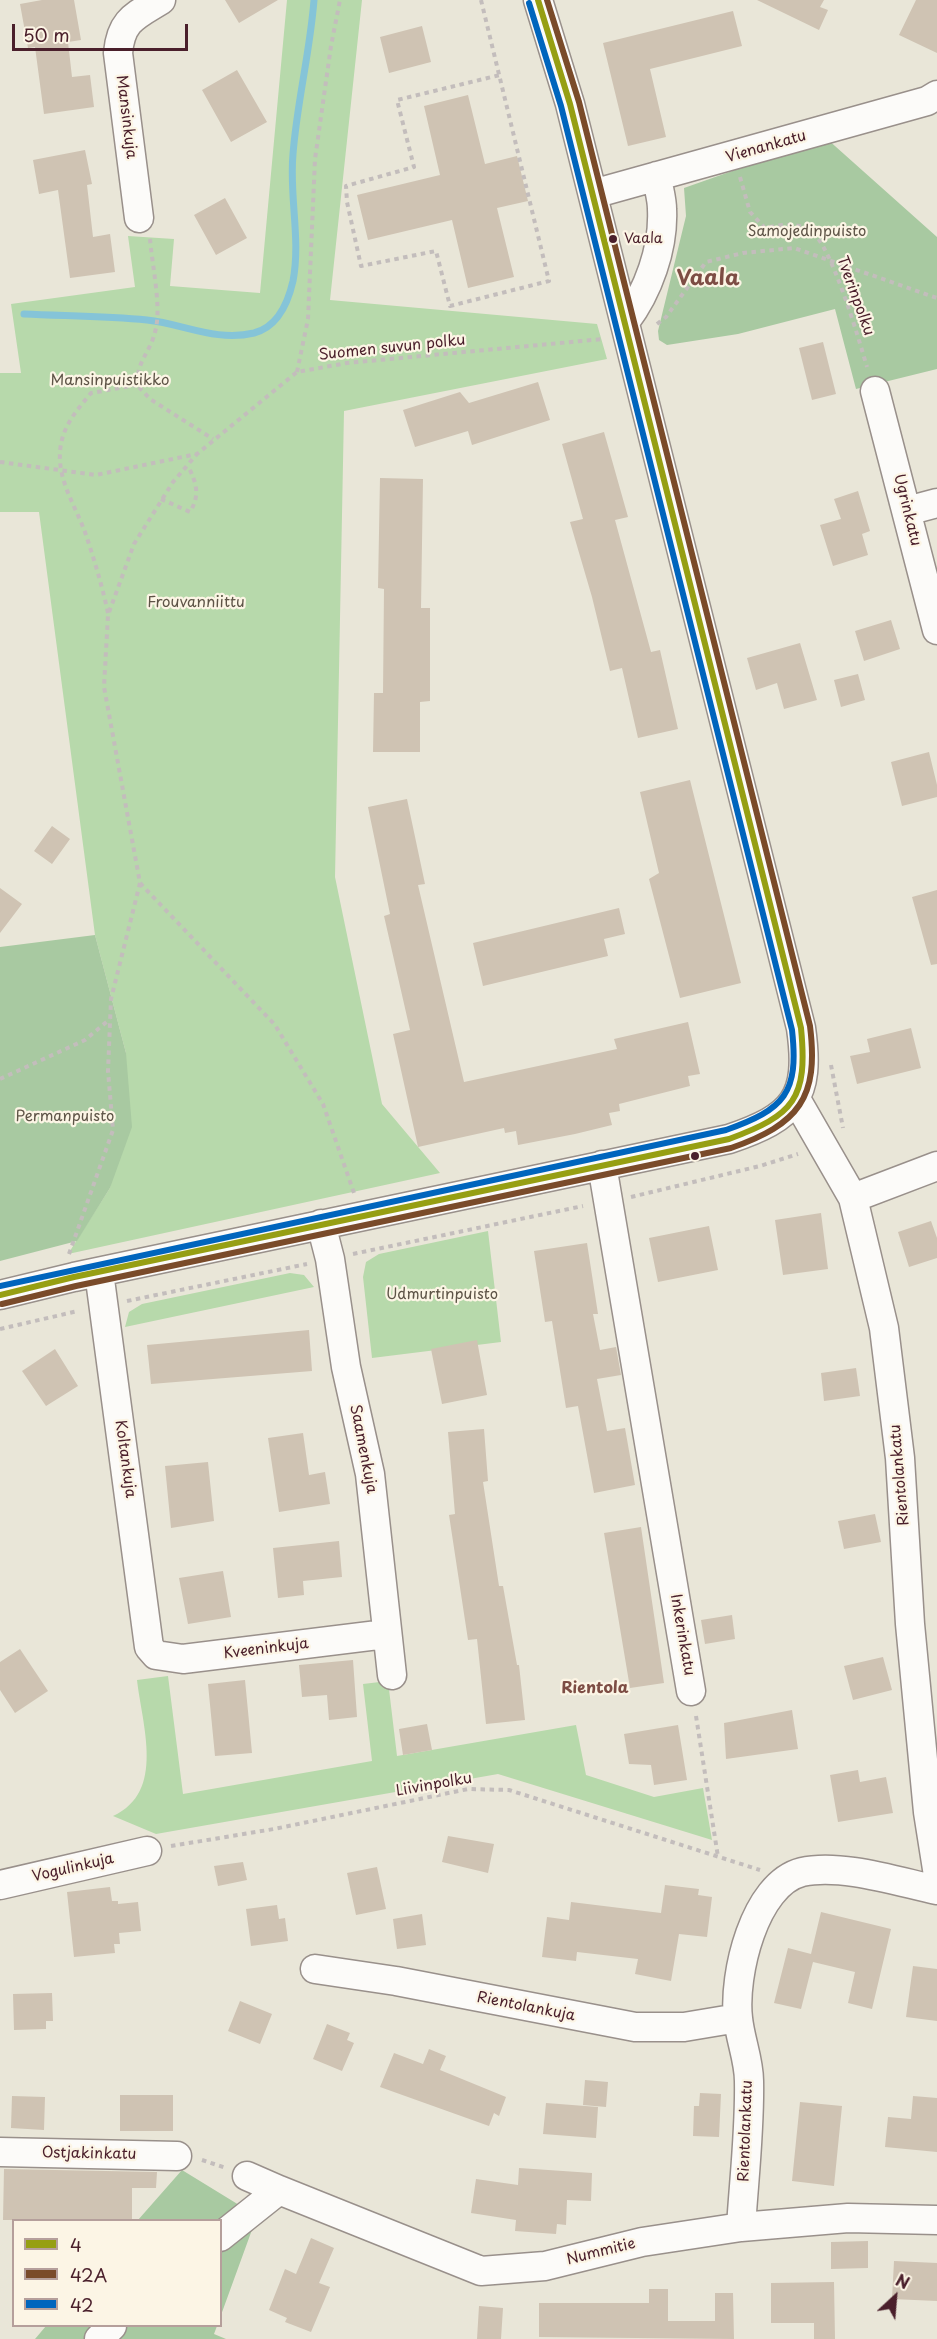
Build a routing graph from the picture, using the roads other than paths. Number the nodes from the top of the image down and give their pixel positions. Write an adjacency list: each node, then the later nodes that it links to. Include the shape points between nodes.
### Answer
1 (161, 0): 6 (street, Mansinkuja, via 129,20 120,36 118,53)
2 (538, 0): 5 (street)
3 (937, 95): 4 (street, Vienankatu)
4 (657, 176): 5 (street, Vienankatu); 7 (street, via 662,209 657,252)
5 (593, 194): 7 (street)
6 (139, 218)
7 (627, 330): 12 (street, via 801,1028 805,1064)
8 (875, 391): 10 (street, Ugrinkatu)
9 (937, 503): 10 (street)
10 (907, 511): 11 (street, Ugrinkatu)
11 (937, 630)
12 (796, 1099): 13 (street, via 776,1120 729,1139); 15 (street, Rientolankatu)
13 (602, 1165): 16 (street); 22 (street, Inkerinkatu)
14 (937, 1166): 15 (street)
15 (853, 1198): 23 (street, Rientolankatu, via 885,1340 900,1458 910,1624)
16 (321, 1224): 17 (street); 19 (street, Saamenkuja, via 346,1367 370,1473)
17 (99, 1272): 18 (street); 20 (street, Koltankuja)
18 (0, 1295)
19 (386, 1634): 20 (street, Kveeninkuja, via 183,1659 156,1655); 21 (street, Saamenkuja)
20 (149, 1647)
21 (392, 1674)
22 (691, 1691)
23 (931, 1770): 25 (street, Rientolankatu)
24 (147, 1851): 26 (street, Vogulinkuja)
25 (937, 1869)
26 (0, 1886)
27 (937, 1890): 29 (street, Rientolankatu, via 839,1872 803,1872 787,1878 763,1907 748,1943 740,1980)
28 (315, 1969): 29 (street, Rientolankuja, via 635,2027 684,2027)
29 (738, 2018): 35 (street, Rientolankatu, via 749,2079)
30 (0, 2152): 31 (street, Ostjakinkatu)
31 (177, 2156)
32 (247, 2176): 33 (street, Nummitie)
33 (279, 2190): 35 (street, Nummitie, via 481,2271 545,2266 642,2242); 36 (street)
34 (937, 2220): 35 (street, Nummitie, via 848,2218)
35 (741, 2227)
36 (222, 2235)
37 (110, 2327): 38 (street)
38 (99, 2339)

